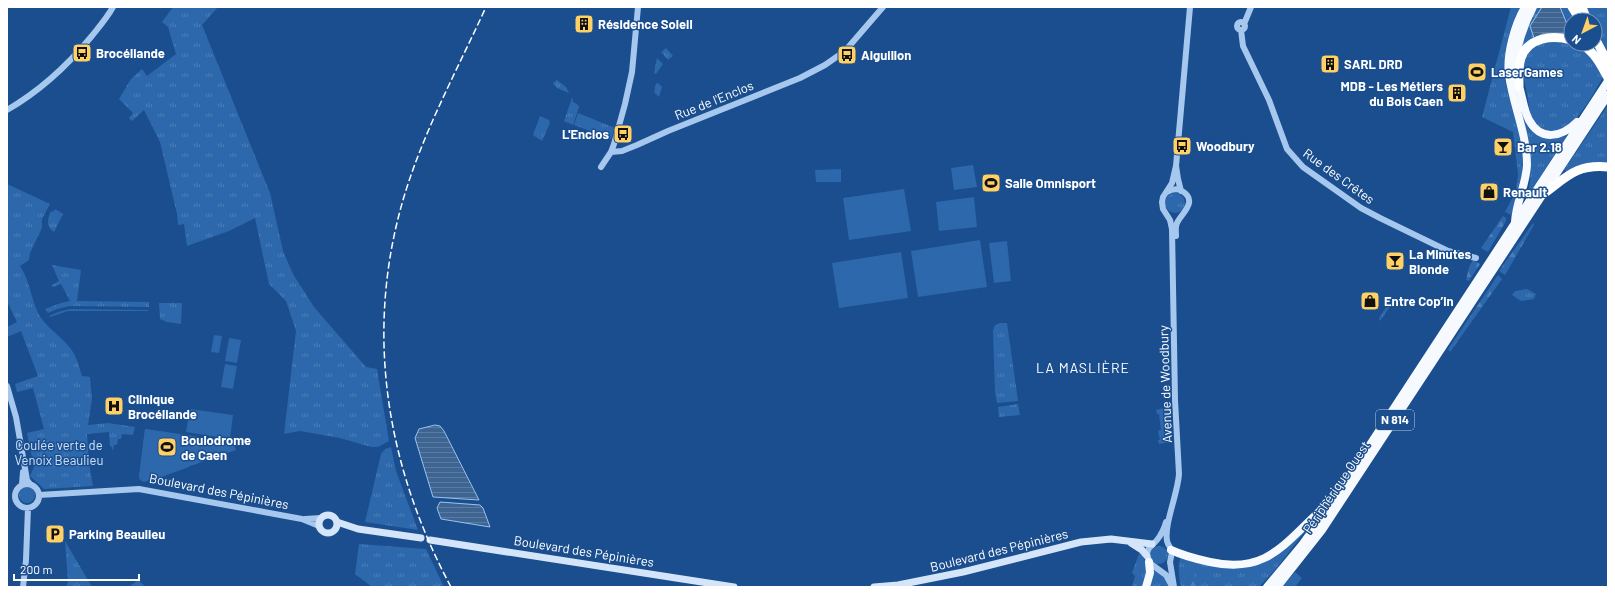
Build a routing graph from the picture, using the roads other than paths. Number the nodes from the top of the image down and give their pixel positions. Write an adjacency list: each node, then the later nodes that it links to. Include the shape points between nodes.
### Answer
1 (113, 7): 18 (street, via 92,36 60,71 31,95)
2 (638, 7): 21 (street, via 632,72)
3 (883, 7): 20 (street, Rue de l'Enclos, via 841,54 825,65 798,79)
4 (1190, 7): 23 (street, Avenue de Woodbury)
5 (1251, 7): 32 (street, Rue des Crêtes, via 1244,24 1245,28 1241,30 1243,46 1269,100 1287,149 1303,168 1380,218 1448,251)
6 (1525, 7): 31 (highway, via 1519,19 1508,66 1523,131 1527,165 1525,185 1516,212)
7 (1533, 7): 16 (highway, via 1520,40 1516,60)
8 (1563, 37): 16 (highway, via 1550,37 1536,41 1524,51)
9 (1592, 52): 14 (highway)
10 (1597, 52): 13 (highway)
11 (1602, 52): 12 (highway)
12 (1608, 63)
13 (1608, 74)
14 (1608, 78)
15 (1608, 81): 17 (highway, N 814)
16 (1519, 86): 19 (highway, via 1529,120 1544,134 1555,135 1567,131)
17 (1606, 94): 19 (highway, N 814); 28 (highway, Périphérique Ouest / N 814)
18 (7, 110)
19 (1588, 112): 31 (highway, Périphérique Ouest / N 814)
20 (639, 143): 21 (street, Rue de l'Enclos, via 626,147); 22 (street, Rue de l'Enclos, via 622,151)
21 (614, 144): 22 (street)
22 (611, 152): 24 (street)
23 (1176, 166): 26 (street, Avenue de Woodbury); 27 (street, Avenue de Woodbury)
24 (601, 167)
25 (1608, 167): 28 (highway, via 1591,167 1575,171)
26 (1181, 191): 27 (street, via 1174,189); 30 (street, Avenue de Woodbury, via 1187,196 1189,203)
27 (1167, 192): 29 (street, Avenue de Woodbury, via 1162,202)
28 (1542, 195): 60 (highway, Périphérique Ouest / N 814, via 1326,524)
29 (1167, 214): 30 (street, via 1176,217); 33 (street, Avenue de Woodbury, via 1172,224)
30 (1182, 215): 33 (street, Avenue de Woodbury, via 1176,226)
31 (1515, 224): 36 (highway, Périphérique Ouest / N 814)
32 (1476, 258)
33 (1173, 265): 40 (street, Avenue de Woodbury, via 1179,474)
34 (7, 386): 38 (street, via 16,417 27,480)
35 (7, 396): 37 (street, via 20,454)
36 (1357, 466): 50 (highway, via 1342,481 1320,511 1279,550 1263,560 1228,565 1187,557); 59 (highway, Périphérique Ouest / N 814, via 1302,545)
37 (22, 484): 38 (street); 41 (street, via 15,490 14,499 20,506)
38 (30, 484): 39 (street, via 36,488)
39 (39, 495): 41 (street, via 35,505); 43 (street, Boulevard des Pépinières, via 131,488 159,491)
40 (1174, 502): 49 (street, Avenue de Woodbury, via 1165,526); 50 (street, Avenue de Woodbury, via 1166,536)
41 (28, 508): 54 (street)
42 (321, 518): 43 (street, Boulevard des Pépinières); 44 (main road, Boulevard des Pépinières, via 329,515 334,517); 45 (main road)
43 (302, 519): 45 (street, Boulevard des Pépinières)
44 (337, 524): 45 (main road, Boulevard des Pépinières, via 333,531 328,533 323,532); 46 (main road, Boulevard des Pépinières)
45 (319, 526)
46 (421, 538)
47 (430, 540): 55 (main road, Boulevard des Pépinières)
48 (1130, 542): 49 (main road, Boulevard des Pépinières); 51 (main road, via 1142,550); 56 (main road, Boulevard des Pépinières, via 1111,539 1081,542 950,575)
49 (1154, 543): 50 (street, via 1163,542); 51 (street, Avenue de Woodbury, via 1148,550)
50 (1170, 548): 52 (street, Avenue de Woodbury)
51 (1148, 559): 53 (street, Avenue de Woodbury); 57 (highway, via 1150,574)
52 (1170, 562): 53 (street, via 1164,567); 58 (street, Avenue de Woodbury)
53 (1157, 568): 58 (street, Avenue de Woodbury, via 1166,575)
54 (23, 587)
55 (734, 587)
56 (874, 587)
57 (1146, 587)
58 (1173, 587)
59 (1267, 587)
60 (1276, 587)

